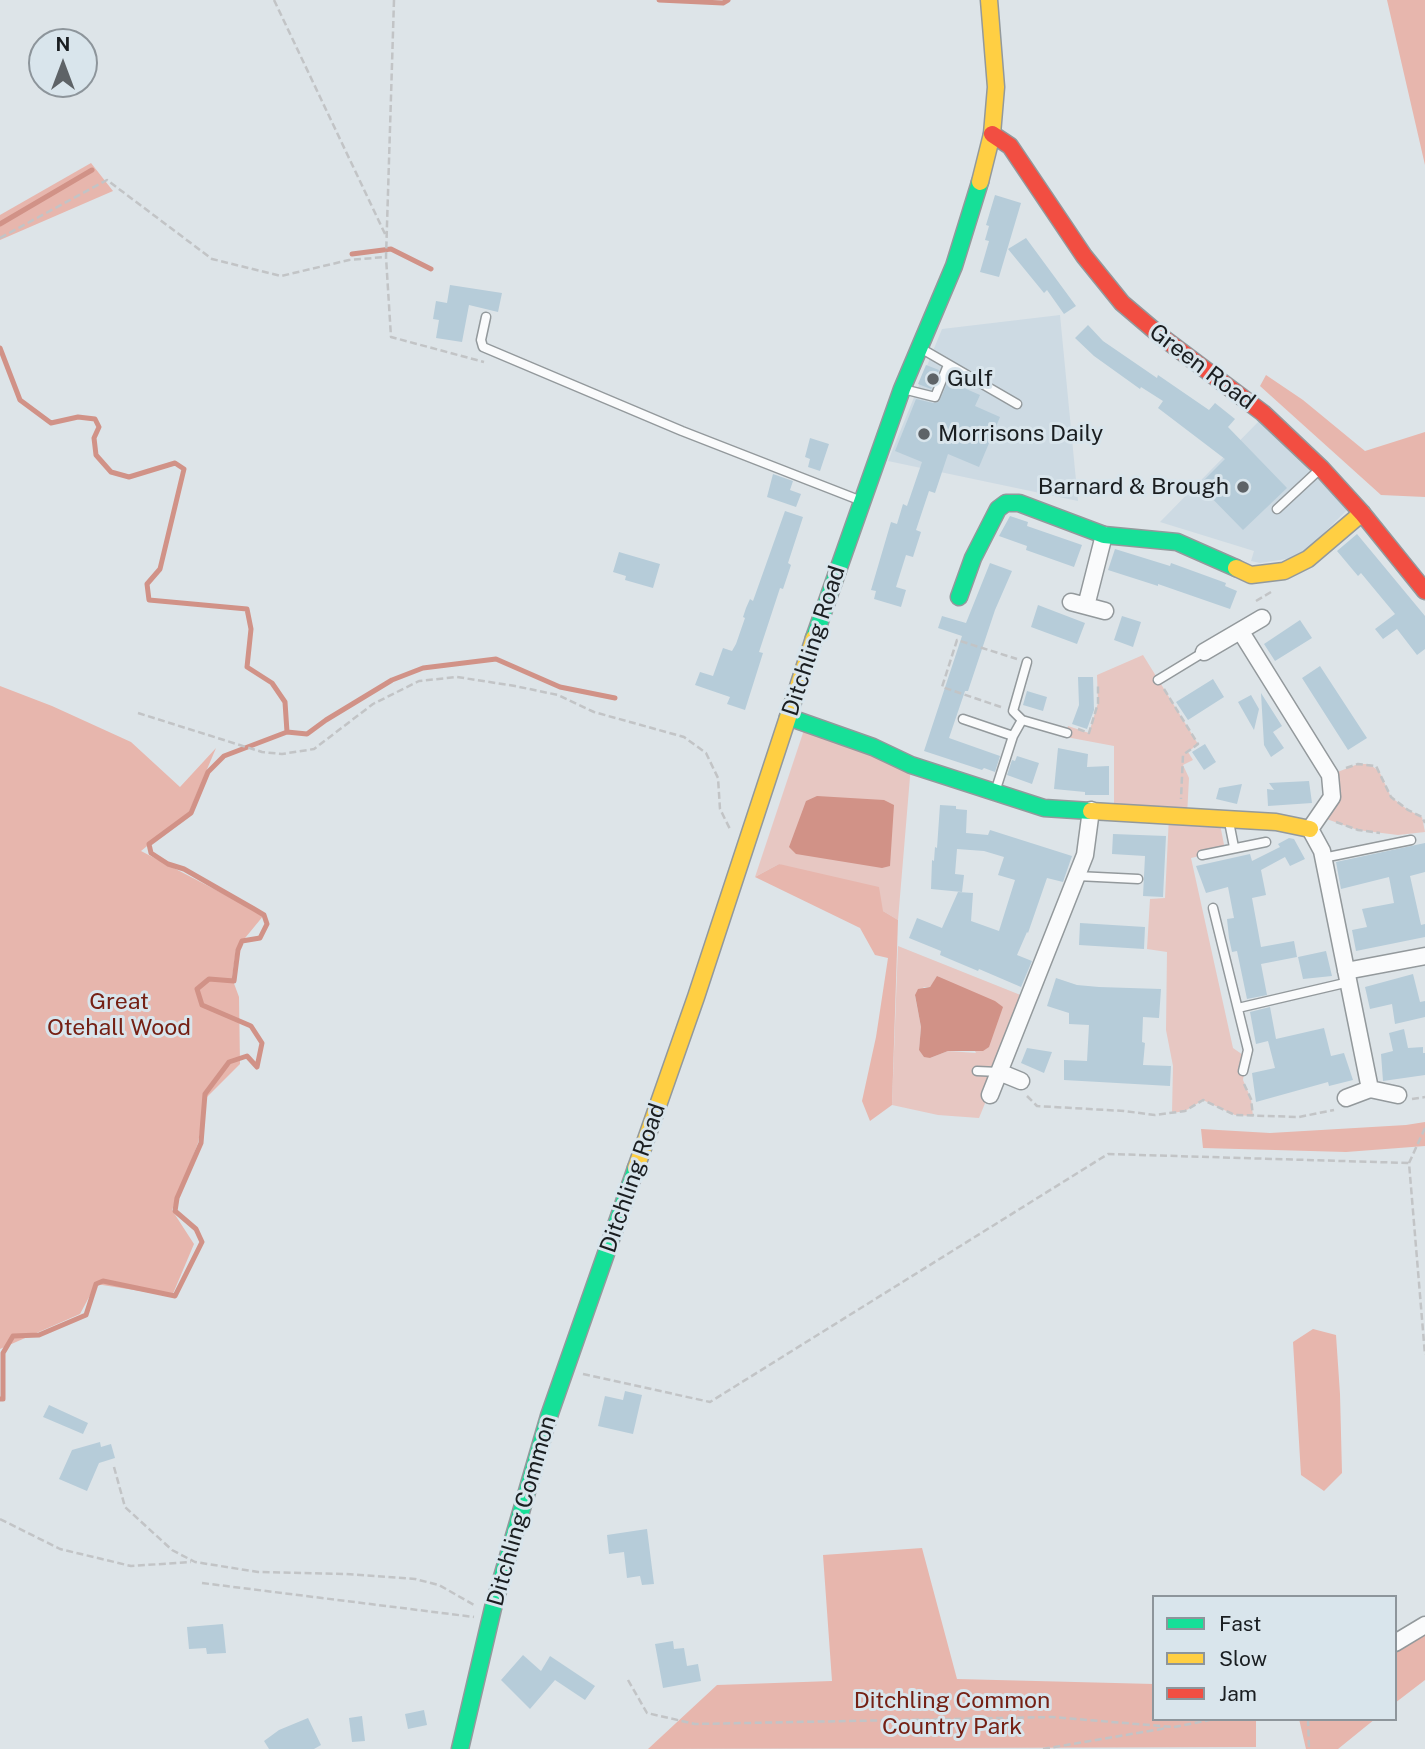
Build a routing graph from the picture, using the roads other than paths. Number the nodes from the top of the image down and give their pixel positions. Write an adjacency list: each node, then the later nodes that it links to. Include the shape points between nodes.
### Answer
1 (989, 0): 2 (main road, Ditchling Road, via 996,87)
2 (992, 134): 4 (main road, Ditchling Road, via 954,265); 8 (main road, Green Road, via 1010,146 1084,256 1122,303 1263,413)
3 (486, 317): 9 (lane, via 483,347)
4 (919, 347): 5 (lane); 6 (main road, Ditchling Road)
5 (948, 365): 6 (lane, via 935,397); 7 (lane)
6 (902, 388): 9 (main road, Ditchling Road)
7 (1017, 404)
8 (1321, 468): 10 (lane); 11 (main road, Green Road)
9 (862, 501): 21 (main road, Ditchling Road)
10 (1277, 509)
11 (1362, 513): 12 (main road, via 1308,559 1284,571 1251,575 1177,542); 13 (main road, Green Road)
12 (1104, 535): 14 (main road, via 1019,503 1006,503 998,509 973,558); 15 (street, via 1079,604)
13 (1425, 591)
14 (960, 597)
15 (1105, 611)
16 (1262, 618): 17 (street)
17 (1241, 632): 18 (street); 29 (street, via 1330,775 1332,796)
18 (1204, 652): 20 (lane)
19 (1027, 662): 23 (lane, via 1013,711)
20 (1158, 680)
21 (788, 717): 26 (main road); 49 (main road, Ditchling Road)
22 (963, 719): 25 (lane)
23 (1022, 720): 24 (lane); 25 (lane)
24 (1062, 732)
25 (1013, 736): 26 (lane)
26 (995, 792): 27 (main road, via 1044,808)
27 (1091, 810): 28 (main road); 35 (street)
28 (1228, 819): 29 (main road); 32 (lane)
29 (1314, 823): 34 (street)
30 (1412, 840): 34 (lane)
31 (1266, 842): 32 (lane)
32 (1234, 848): 33 (lane)
33 (1202, 855)
34 (1324, 858): 39 (street)
35 (1077, 876): 36 (lane); 43 (street)
36 (1139, 879)
37 (1213, 908): 40 (lane)
38 (1425, 956): 39 (street)
39 (1348, 976): 40 (lane); 45 (street)
40 (1238, 1008): 42 (lane, via 1248,1050)
41 (977, 1071): 43 (lane)
42 (1244, 1071)
43 (999, 1072): 44 (street); 46 (street)
44 (1021, 1081)
45 (1370, 1089): 47 (street); 48 (street)
46 (990, 1095)
47 (1400, 1098)
48 (1341, 1103)
49 (598, 1277): 52 (main road, Ditchling Common, via 549,1416 491,1617)
50 (1425, 1625): 51 (street)
51 (1397, 1642)
52 (460, 1749)

